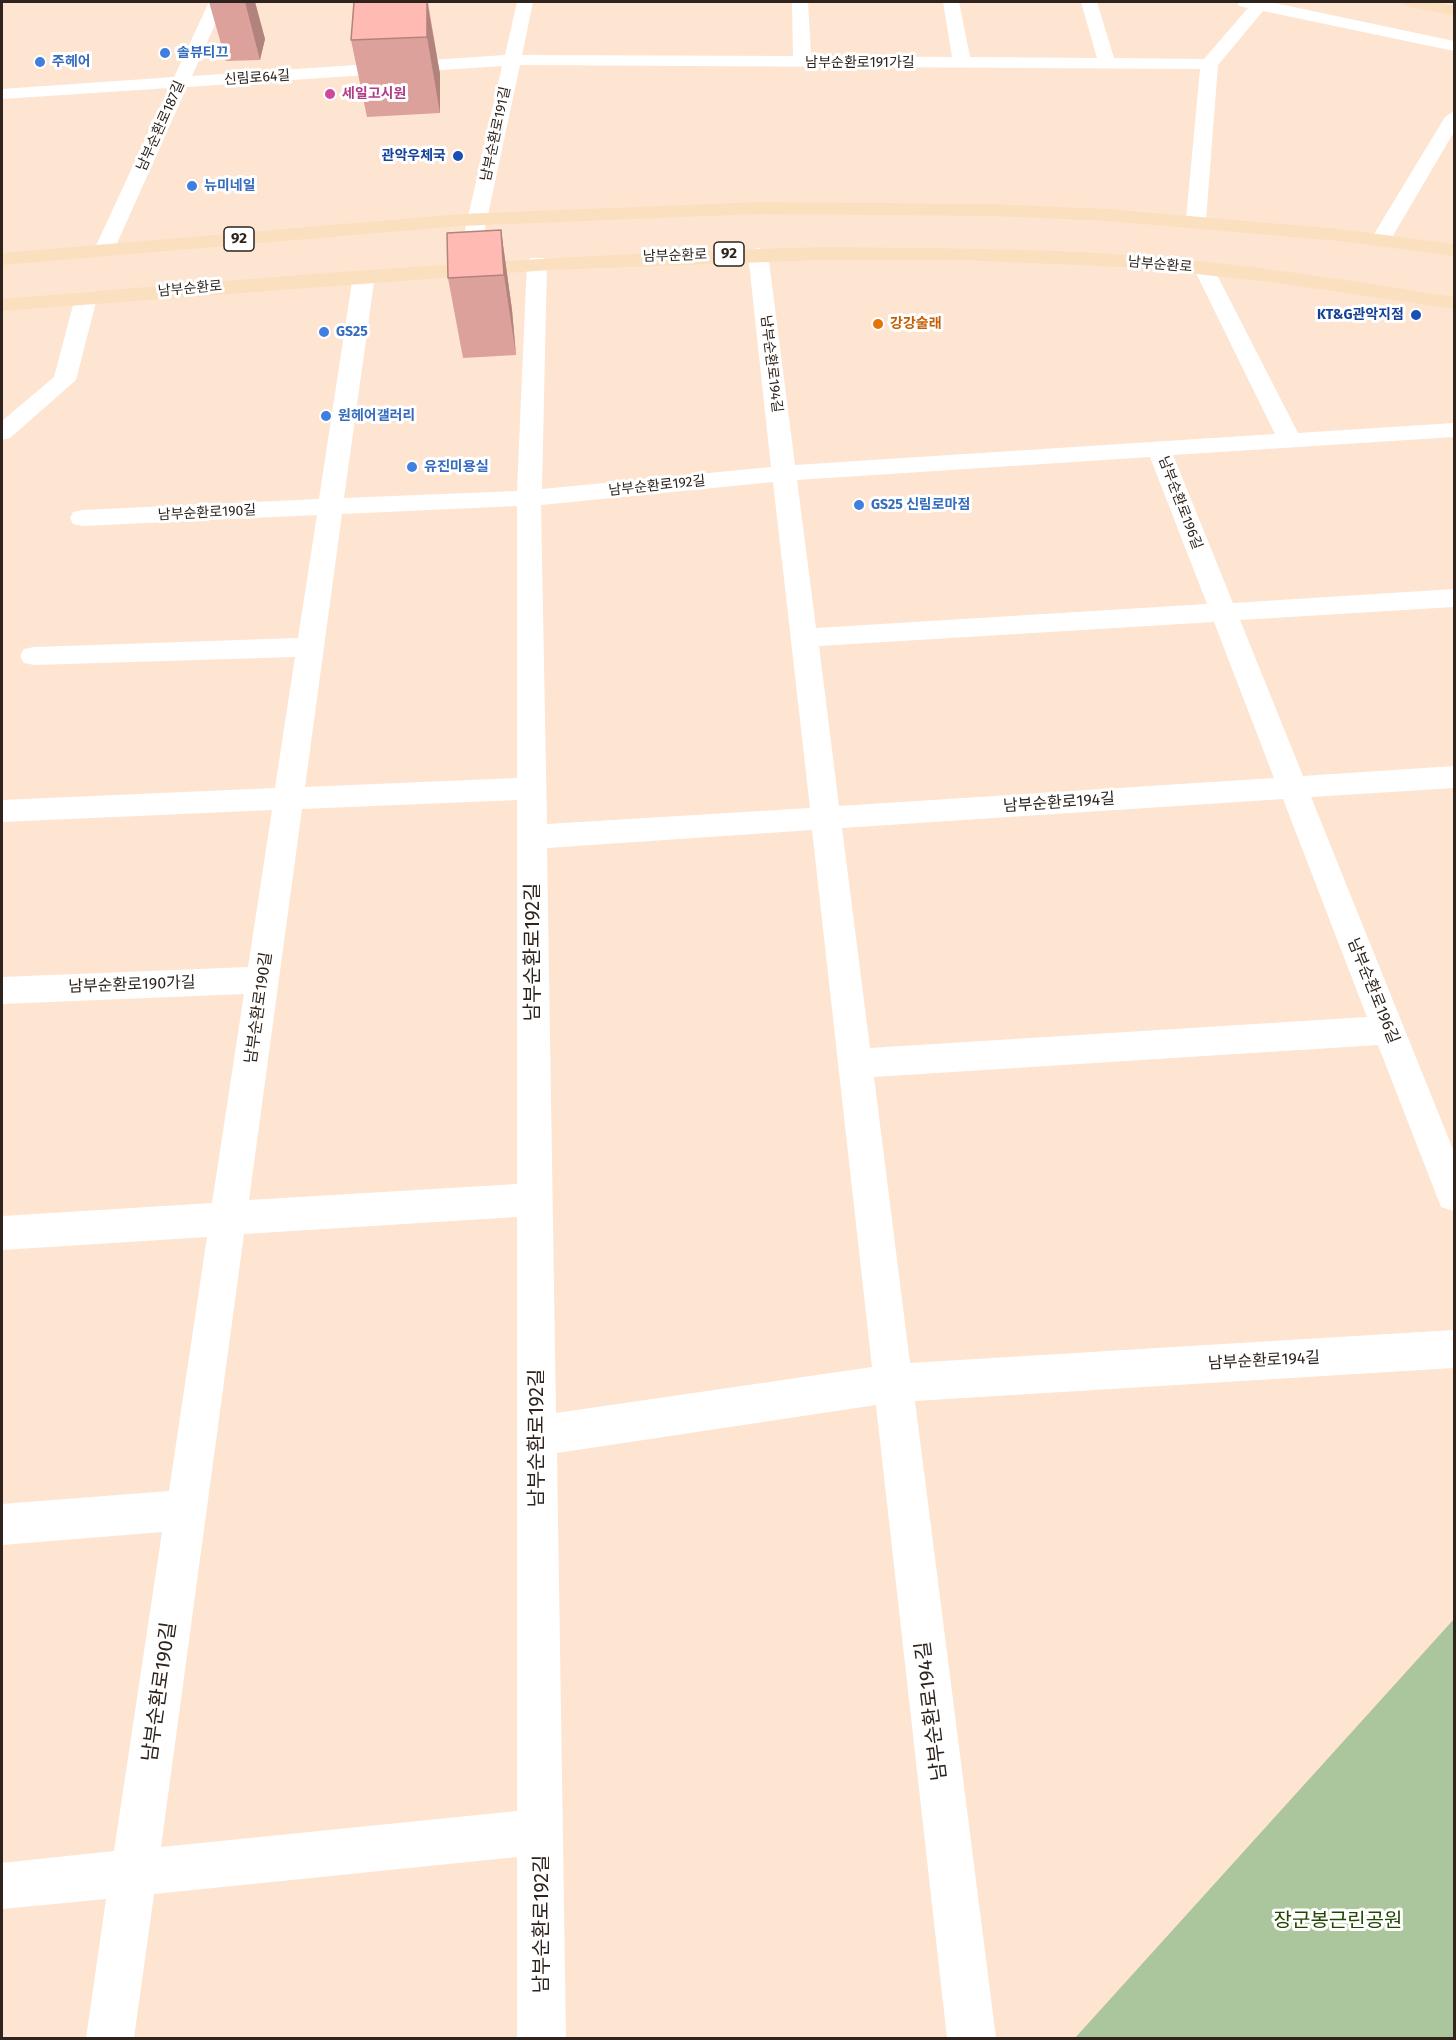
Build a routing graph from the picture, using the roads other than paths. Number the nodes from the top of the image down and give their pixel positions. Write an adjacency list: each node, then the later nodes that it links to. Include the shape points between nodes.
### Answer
1 (217, 2): 15 (street, 남부순환로187길)
2 (525, 2): 10 (street, 남부순환로191길)
3 (800, 2): 11 (street)
4 (951, 2): 12 (street)
5 (1089, 2): 13 (street)
6 (1411, 2): 8 (main road)
7 (1255, 3): 9 (street); 14 (street)
8 (1455, 10)
9 (1455, 46)
10 (512, 60): 11 (street, 남부순환로191가길); 15 (street, 신림로64길); 18 (street, 남부순환로191길)
11 (802, 62): 12 (street, 남부순환로191가길)
12 (962, 63): 13 (street, 남부순환로191가길)
13 (1107, 63): 14 (street, 남부순환로191가길)
14 (1209, 64): 19 (street)
15 (180, 83): 16 (street, 신림로64길); 21 (street, 남부순환로187길)
16 (2, 94)
17 (1455, 117): 20 (street)
18 (477, 219): 19 (main road, 92, via 879,208); 21 (main road, 92); 26 (street, 남부순환로191길)
19 (1196, 220): 20 (main road, 92)
20 (1381, 239): 22 (main road, 92)
21 (104, 250): 24 (main road, 92)
22 (1455, 250)
23 (758, 254): 25 (main road, 남부순환로 / 92); 27 (main road, 남부순환로 / 92, via 985,255); 36 (street, 남부순환로194길)
24 (2, 259)
25 (537, 262): 26 (main road, 남부순환로 / 92); 37 (street, 남부순환로192길)
26 (467, 266): 28 (main road, 남부순환로 / 92)
27 (1204, 269): 30 (main road, 남부순환로 / 92, via 1308,279); 34 (street)
28 (364, 275): 29 (main road, 남부순환로 / 92); 38 (street, 남부순환로190길)
29 (86, 298): 31 (main road, 남부순환로 / 92); 33 (street, via 64,380)
30 (1455, 303)
31 (2, 305)
32 (1455, 430): 34 (street, 남부순환로196길)
33 (2, 434)
34 (1290, 440): 35 (street, 남부순환로196길)
35 (1159, 449): 36 (street); 41 (street, 남부순환로196길)
36 (785, 473): 37 (street, 남부순환로192길); 42 (street, 남부순환로194길)
37 (530, 498): 38 (street, 남부순환로190길); 46 (street, 남부순환로192길)
38 (331, 507): 39 (street, 남부순환로190길); 43 (street, 남부순환로190길)
39 (82, 518)
40 (1455, 598): 41 (street)
41 (1223, 612): 42 (street); 47 (street, 남부순환로196길)
42 (806, 638): 50 (street, 남부순환로194길)
43 (311, 646): 44 (street); 48 (street, 남부순환로190길)
44 (34, 656)
45 (1455, 777): 47 (street)
46 (532, 788): 48 (street); 51 (street, 남부순환로192길)
47 (1292, 788): 50 (street, 남부순환로194길); 54 (street, 남부순환로196길)
48 (289, 798): 49 (street); 52 (street, 남부순환로190길)
49 (2, 811)
50 (826, 818): 51 (street); 55 (street, 남부순환로194길)
51 (532, 837): 57 (street, 남부순환로192길)
52 (263, 980): 53 (street, 남부순환로190가길); 58 (street, 남부순환로190길)
53 (2, 990)
54 (1389, 1030): 55 (street); 56 (street, 남부순환로196길)
55 (855, 1064): 61 (street, 남부순환로194길)
56 (1455, 1195)
57 (535, 1198): 58 (street); 62 (street, 남부순환로192길)
58 (228, 1218): 59 (street); 63 (street, 남부순환로190길)
59 (2, 1233)
60 (1455, 1349): 61 (street, 남부순환로194길)
61 (893, 1383): 62 (street, 남부순환로194길); 70 (street, 남부순환로194길)
62 (537, 1436): 65 (street, 남부순환로192길)
63 (186, 1510): 64 (street); 66 (street, 남부순환로190길)
64 (2, 1524)
65 (541, 1832): 66 (street); 69 (street, 남부순환로192길)
66 (133, 1874): 67 (street); 68 (street, 남부순환로190길)
67 (2, 1886)
68 (110, 2038)
69 (542, 2038)
70 (972, 2038)

